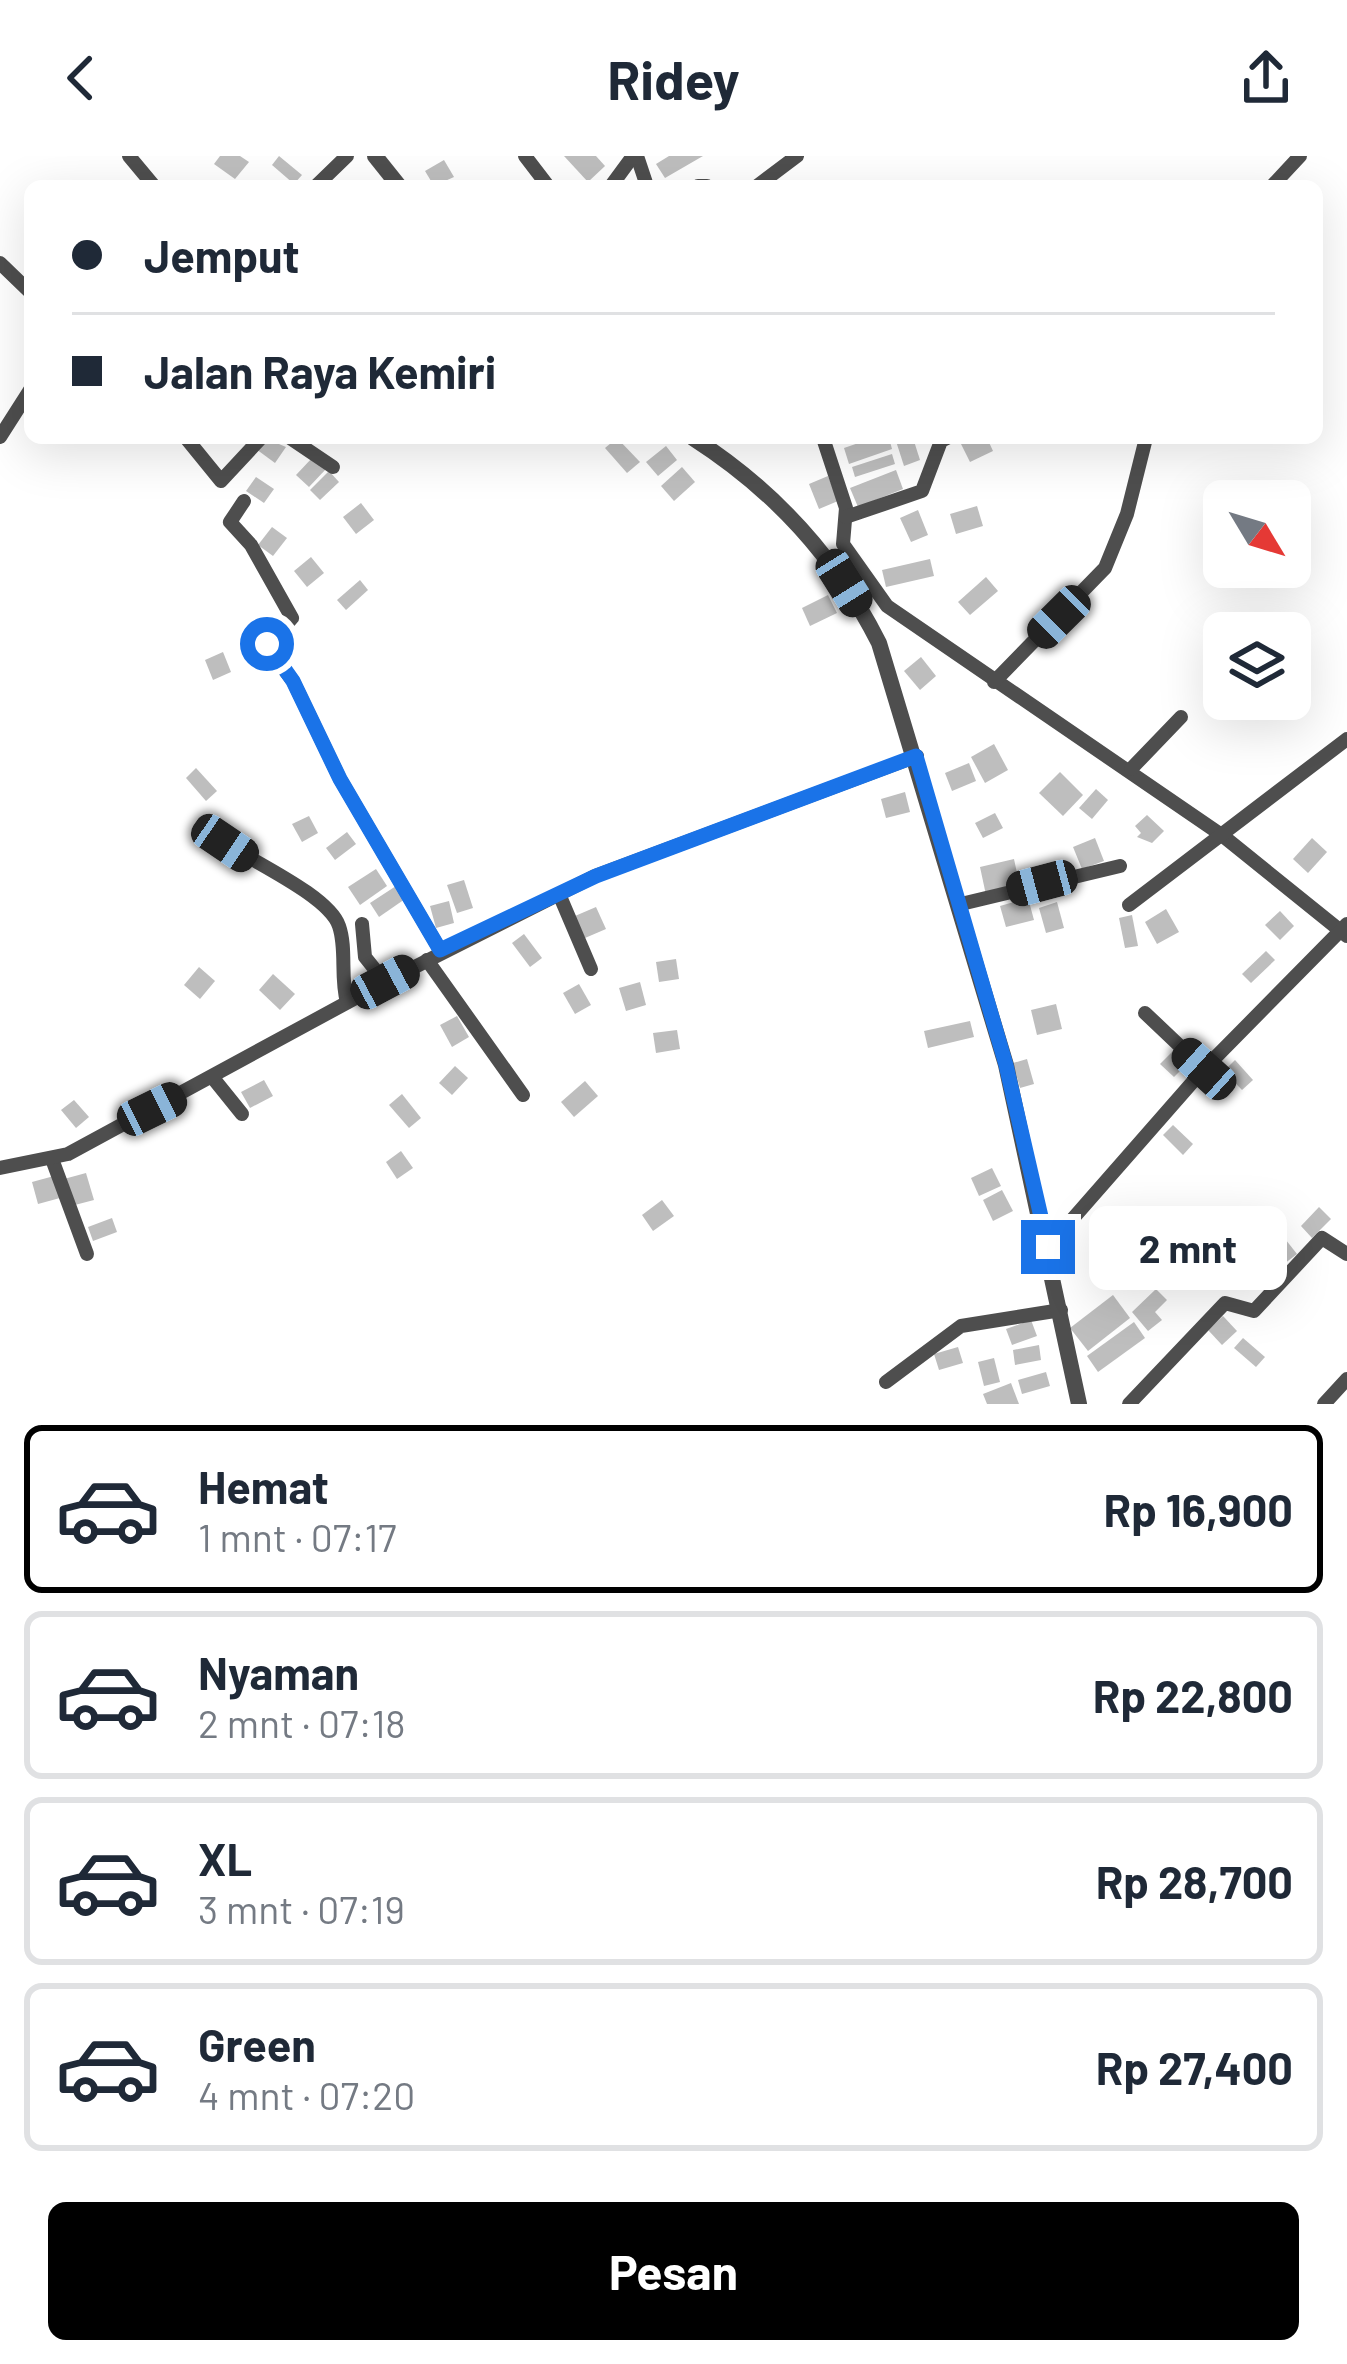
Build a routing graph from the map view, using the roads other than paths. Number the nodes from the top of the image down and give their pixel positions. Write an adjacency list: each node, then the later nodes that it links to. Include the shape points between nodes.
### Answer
1 (129, 156): 8 (street)
2 (347, 156): 9 (street)
3 (375, 156): 10 (street)
4 (525, 156): 11 (street)
5 (635, 156): 12 (street)
6 (797, 156): 13 (street)
7 (1300, 156): 14 (street)
8 (149, 180)
9 (322, 180)
10 (394, 180)
11 (543, 180)
12 (616, 180)
13 (765, 180)
14 (1278, 180)
15 (0, 263): 16 (street)
16 (24, 286)
17 (24, 399): 18 (street)
18 (0, 437)
19 (191, 444): 20 (street, via 220,481)
20 (255, 444)
21 (299, 444): 26 (street)
22 (701, 444): 29 (street, via 774,496)
23 (826, 444): 28 (street)
24 (940, 444): 28 (street, via 922,491)
25 (1144, 444): 30 (street, via 1105,568)
26 (333, 467)
27 (244, 501): 43 (street, via 230,522 291,615 268,649 293,681)
28 (846, 517): 29 (street, via 843,544)
29 (880, 613): 30 (street); 33 (street)
30 (994, 682): 34 (street)
31 (1181, 717): 34 (street)
32 (1344, 747): 35 (street)
33 (916, 756): 38 (street); 39 (street)
34 (1131, 770): 35 (street)
35 (1223, 836): 40 (street); 42 (street)
36 (225, 843): 46 (street, via 333,914)
37 (1120, 866): 39 (street)
38 (559, 895): 43 (street); 44 (street)
39 (961, 904): 54 (street)
40 (1129, 904)
41 (362, 924): 45 (street, via 365,957)
42 (1344, 931): 48 (street)
43 (434, 955): 45 (street); 50 (street)
44 (591, 969)
45 (385, 982): 46 (street)
46 (347, 1002): 49 (street)
47 (1145, 1013): 48 (street)
48 (1204, 1069): 54 (street)
49 (213, 1078): 51 (street); 52 (street)
50 (523, 1095)
51 (242, 1114)
52 (52, 1160): 53 (street); 55 (street)
53 (0, 1168)
54 (1048, 1247): 57 (street)
55 (87, 1254)
56 (1347, 1254): 61 (street, via 1327,1238 1317,1240 1254,1311 1225,1303)
57 (1061, 1310): 59 (street, via 961,1326); 60 (street)
58 (1347, 1379): 62 (street)
59 (886, 1382)
60 (1079, 1404)
61 (1129, 1404)
62 (1324, 1404)

